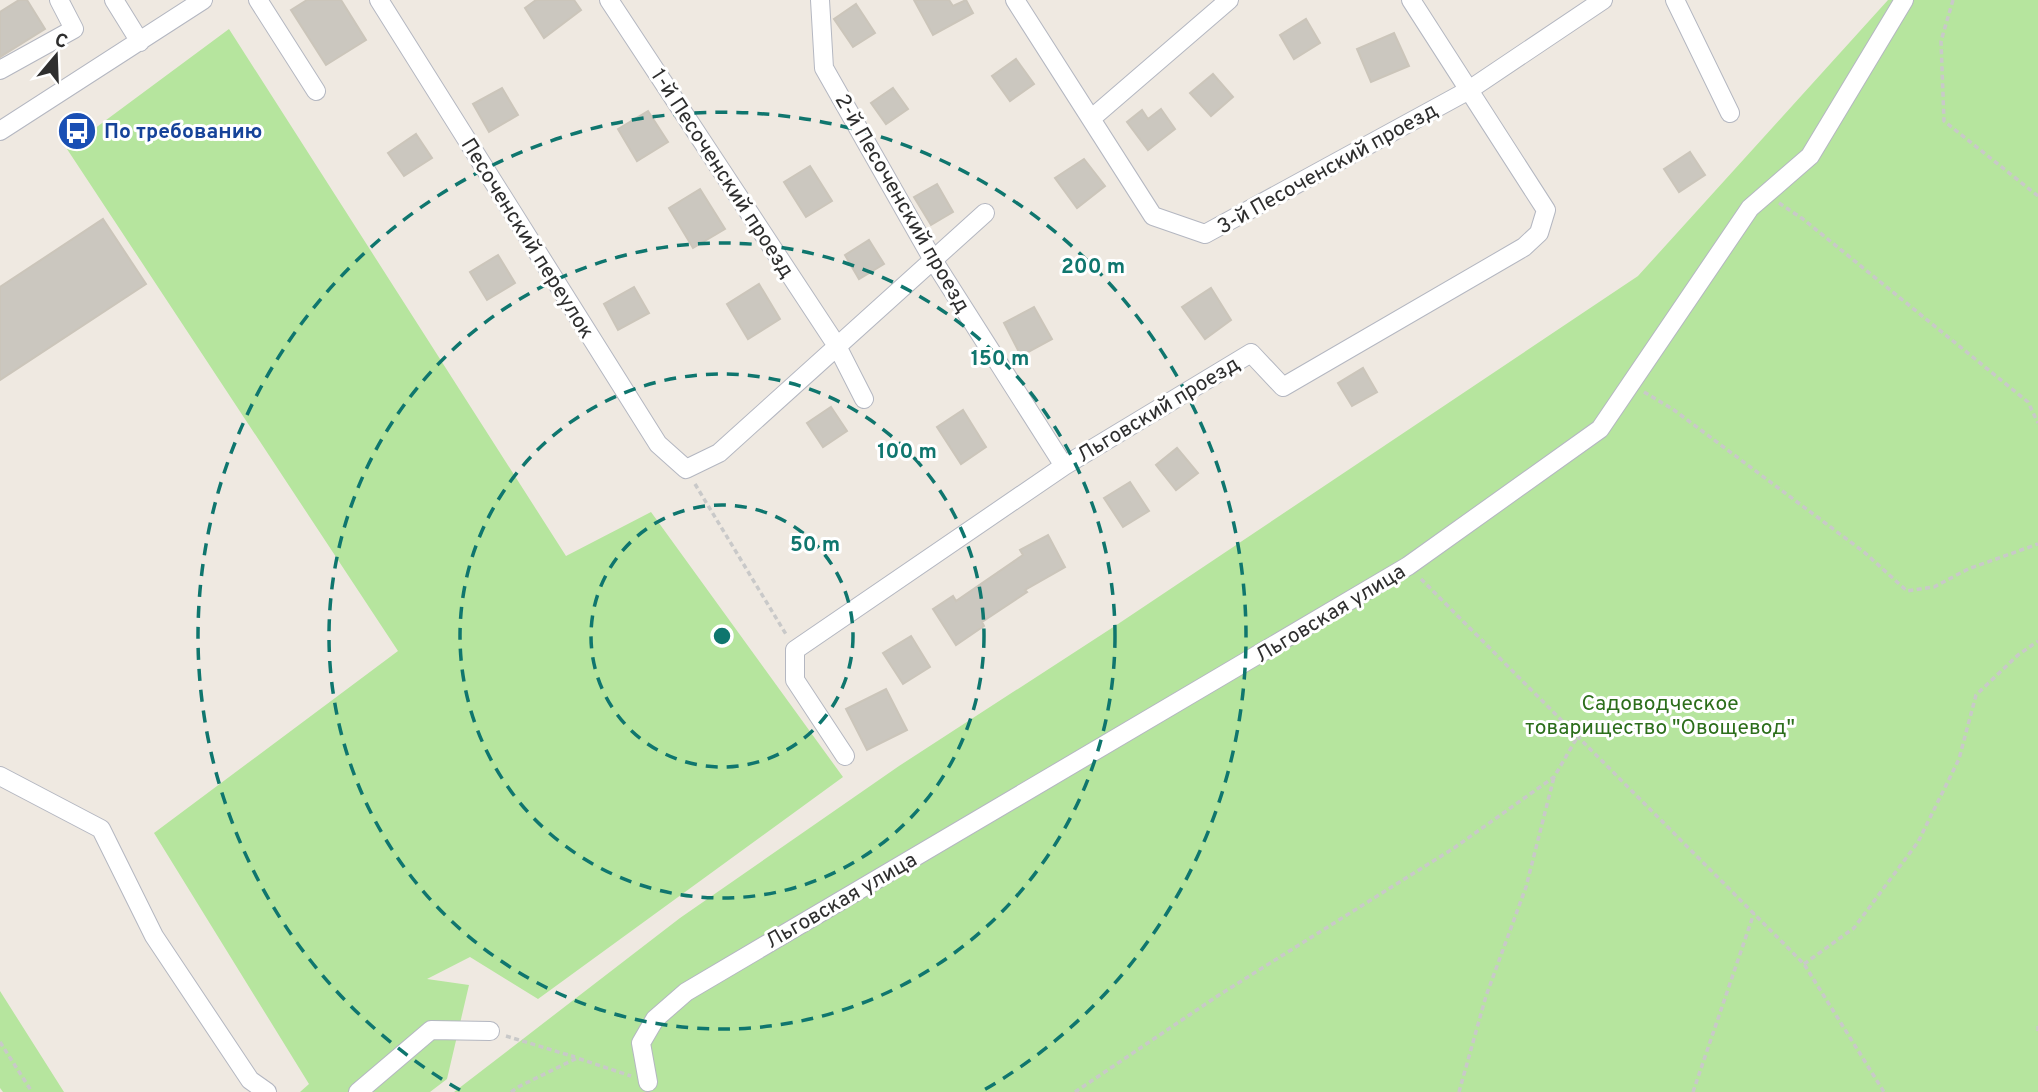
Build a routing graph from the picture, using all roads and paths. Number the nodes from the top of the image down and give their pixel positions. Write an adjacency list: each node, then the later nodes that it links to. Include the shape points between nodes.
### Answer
1 (59, 0): 16 (street, via 74,29)
2 (114, 0): 15 (street)
3 (203, 0): 15 (street)
4 (258, 0): 18 (street)
5 (379, 0): 31 (street, Песоченский переулок, via 658,444)
6 (609, 0): 26 (street, 1-й Песоченский проезд)
7 (820, 0): 25 (street, 2-й Песоченский проезд, via 824,68)
8 (1015, 0): 20 (street, 3-й Песоченский проезд)
9 (1229, 0): 20 (street)
10 (1411, 0): 17 (street)
11 (1603, 0): 17 (street, 3-й Песоченский проезд)
12 (1675, 0): 19 (street)
13 (1904, 0): 22 (street, Льговская улица, via 1810,156)
14 (1953, 0): 23 (path, via 1941,41 1944,121)
15 (140, 42): 21 (street)
16 (0, 70)
17 (1469, 90): 20 (street, 3-й Песоченский проезд, via 1205,234 1153,216); 30 (street, Льговский проезд, via 1546,210 1539,233 1524,247 1283,387 1251,353)
18 (316, 91)
19 (1730, 113)
20 (1092, 118)
21 (0, 131)
22 (1766, 194): 27 (street, Льговская улица, via 1749,208); 29 (path, via 2028,402)
23 (2038, 196)
24 (985, 213): 25 (street)
25 (933, 260): 26 (street); 30 (street, 2-й Песоченский проезд)
26 (837, 346): 28 (street, 1-й Песоченский проезд); 31 (street, via 719,453)
27 (1631, 384): 32 (path, via 1753,468 1864,552 1907,591 1934,587 1968,569); 33 (street, Льговская улица, via 1600,429)
28 (864, 399)
29 (2038, 423)
30 (1065, 466): 35 (street, Льговский проезд)
31 (685, 469): 35 (path)
32 (2038, 544)
33 (1408, 566): 36 (path); 47 (street, Льговская улица, via 686,992 654,1019 641,1043)
34 (2038, 641): 41 (path, via 1976,695 1959,759 1918,842 1854,928)
35 (795, 650): 37 (street, via 795,680)
36 (1578, 736): 39 (path); 40 (path)
37 (845, 756)
38 (0, 776): 49 (street, via 100,829 154,936 250,1080)
39 (1554, 777): 52 (path, via 1454,848 1219,995); 53 (path, via 1526,887 1486,996)
40 (1754, 913): 41 (path); 54 (path)
41 (1804, 964): 55 (path)
42 (2038, 1026): 44 (path)
43 (490, 1031): 46 (path); 50 (street, via 431,1030)
44 (2038, 1032)
45 (0, 1042): 48 (path)
46 (577, 1058): 47 (path); 51 (path)
47 (648, 1082)
48 (32, 1092)
49 (267, 1092)
50 (358, 1092)
51 (511, 1092)
52 (1075, 1092)
53 (1459, 1092)
54 (1693, 1092)
55 (1884, 1092)

